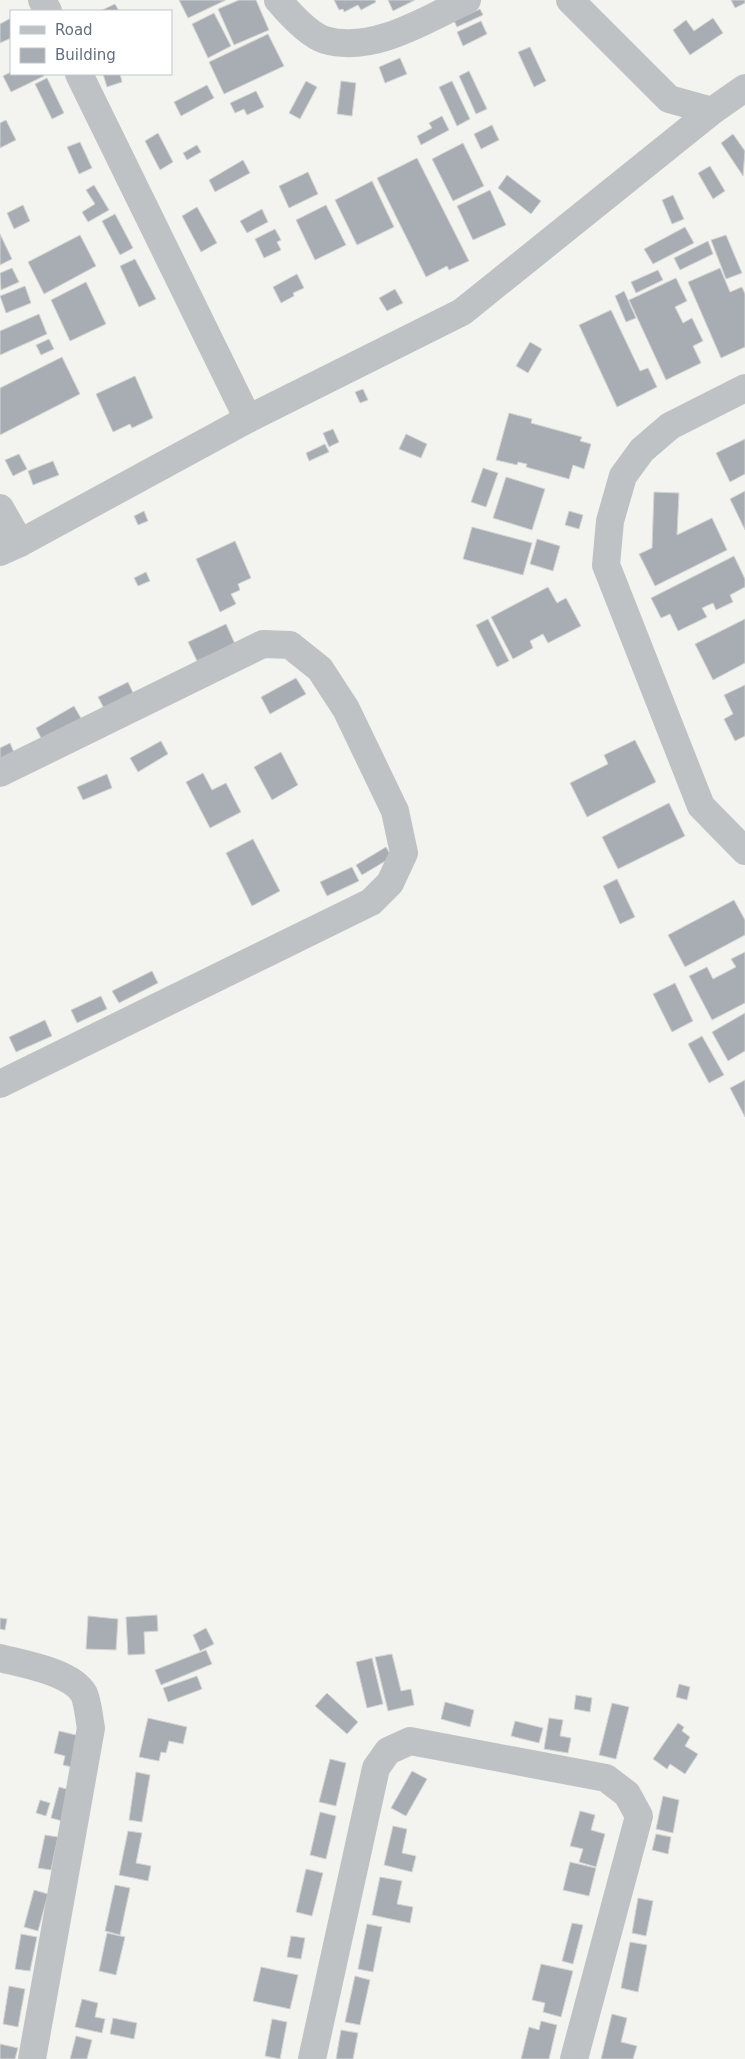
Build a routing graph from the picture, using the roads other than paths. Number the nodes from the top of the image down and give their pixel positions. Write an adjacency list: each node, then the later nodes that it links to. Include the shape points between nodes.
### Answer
1 (278, 0): 2 (street, via 297,21 324,40 358,43 387,38)
2 (467, 0)
3 (570, 0): 6 (street, via 669,100)
4 (79, 75): 8 (street)
5 (745, 88): 6 (street)
6 (712, 111): 8 (street, via 462,312)
7 (745, 388): 12 (street, via 670,426 642,450 624,476 618,494 610,521 606,565 701,806)
8 (248, 419): 10 (street)
9 (0, 508): 10 (street)
10 (10, 548)
11 (0, 773): 13 (street, via 263,644 290,645 320,669 346,709 395,811 404,853 390,883 371,902)
12 (745, 851)
13 (0, 1084)
14 (0, 1658): 15 (street, via 48,1670 67,1680 84,1694 91,1728)
15 (32, 2059)
16 (312, 2059): 17 (street, via 376,1768 388,1750 410,1741 606,1778 627,1794 639,1816)
17 (574, 2059)

